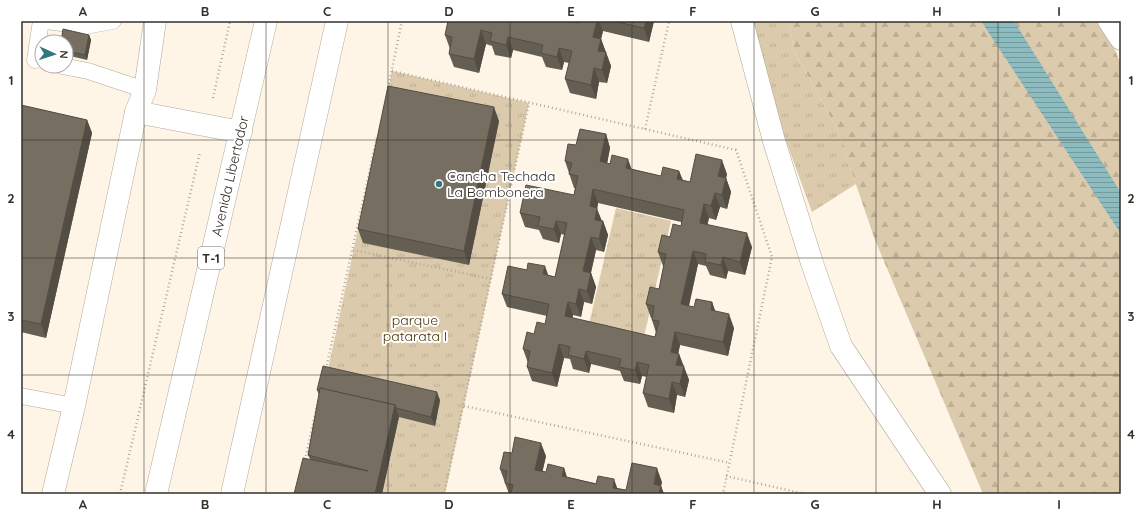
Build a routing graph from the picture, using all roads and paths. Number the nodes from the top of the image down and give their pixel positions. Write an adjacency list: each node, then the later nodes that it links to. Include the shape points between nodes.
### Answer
1 (41, 21): 13 (lane)
2 (46, 21): 3 (lane, via 85,26)
3 (113, 21)
4 (155, 21): 16 (street)
5 (230, 21): 20 (path)
6 (266, 21): 23 (street, Avenida Libertador / T-1)
7 (337, 21): 37 (street)
8 (402, 21): 15 (path)
9 (669, 21): 21 (path)
10 (742, 21): 41 (street, via 774,141 841,346)
11 (1109, 21): 12 (street)
12 (1121, 39)
13 (33, 60)
14 (74, 68): 16 (lane)
15 (392, 71): 17 (path); 18 (path)
16 (145, 90): 19 (street)
17 (387, 92)
18 (529, 103): 21 (path); 25 (path)
19 (136, 112): 20 (street); 29 (street)
20 (206, 125): 23 (street); 35 (path)
21 (645, 129): 32 (path, via 736,150 772,257)
22 (379, 130): 24 (path)
23 (240, 132): 36 (street, Avenida Libertador / T-1)
24 (353, 250): 25 (path); 26 (path)
25 (491, 279): 30 (path)
26 (324, 374)
27 (21, 396): 29 (lane)
28 (318, 400): 31 (path)
29 (74, 406): 34 (street)
30 (464, 406): 32 (path); 38 (path)
31 (304, 462)
32 (730, 463): 33 (path)
33 (726, 476): 39 (path); 40 (path)
34 (53, 494)
35 (120, 494)
36 (156, 494)
37 (232, 494)
38 (444, 494)
39 (723, 494)
40 (805, 494)
41 (940, 494)

